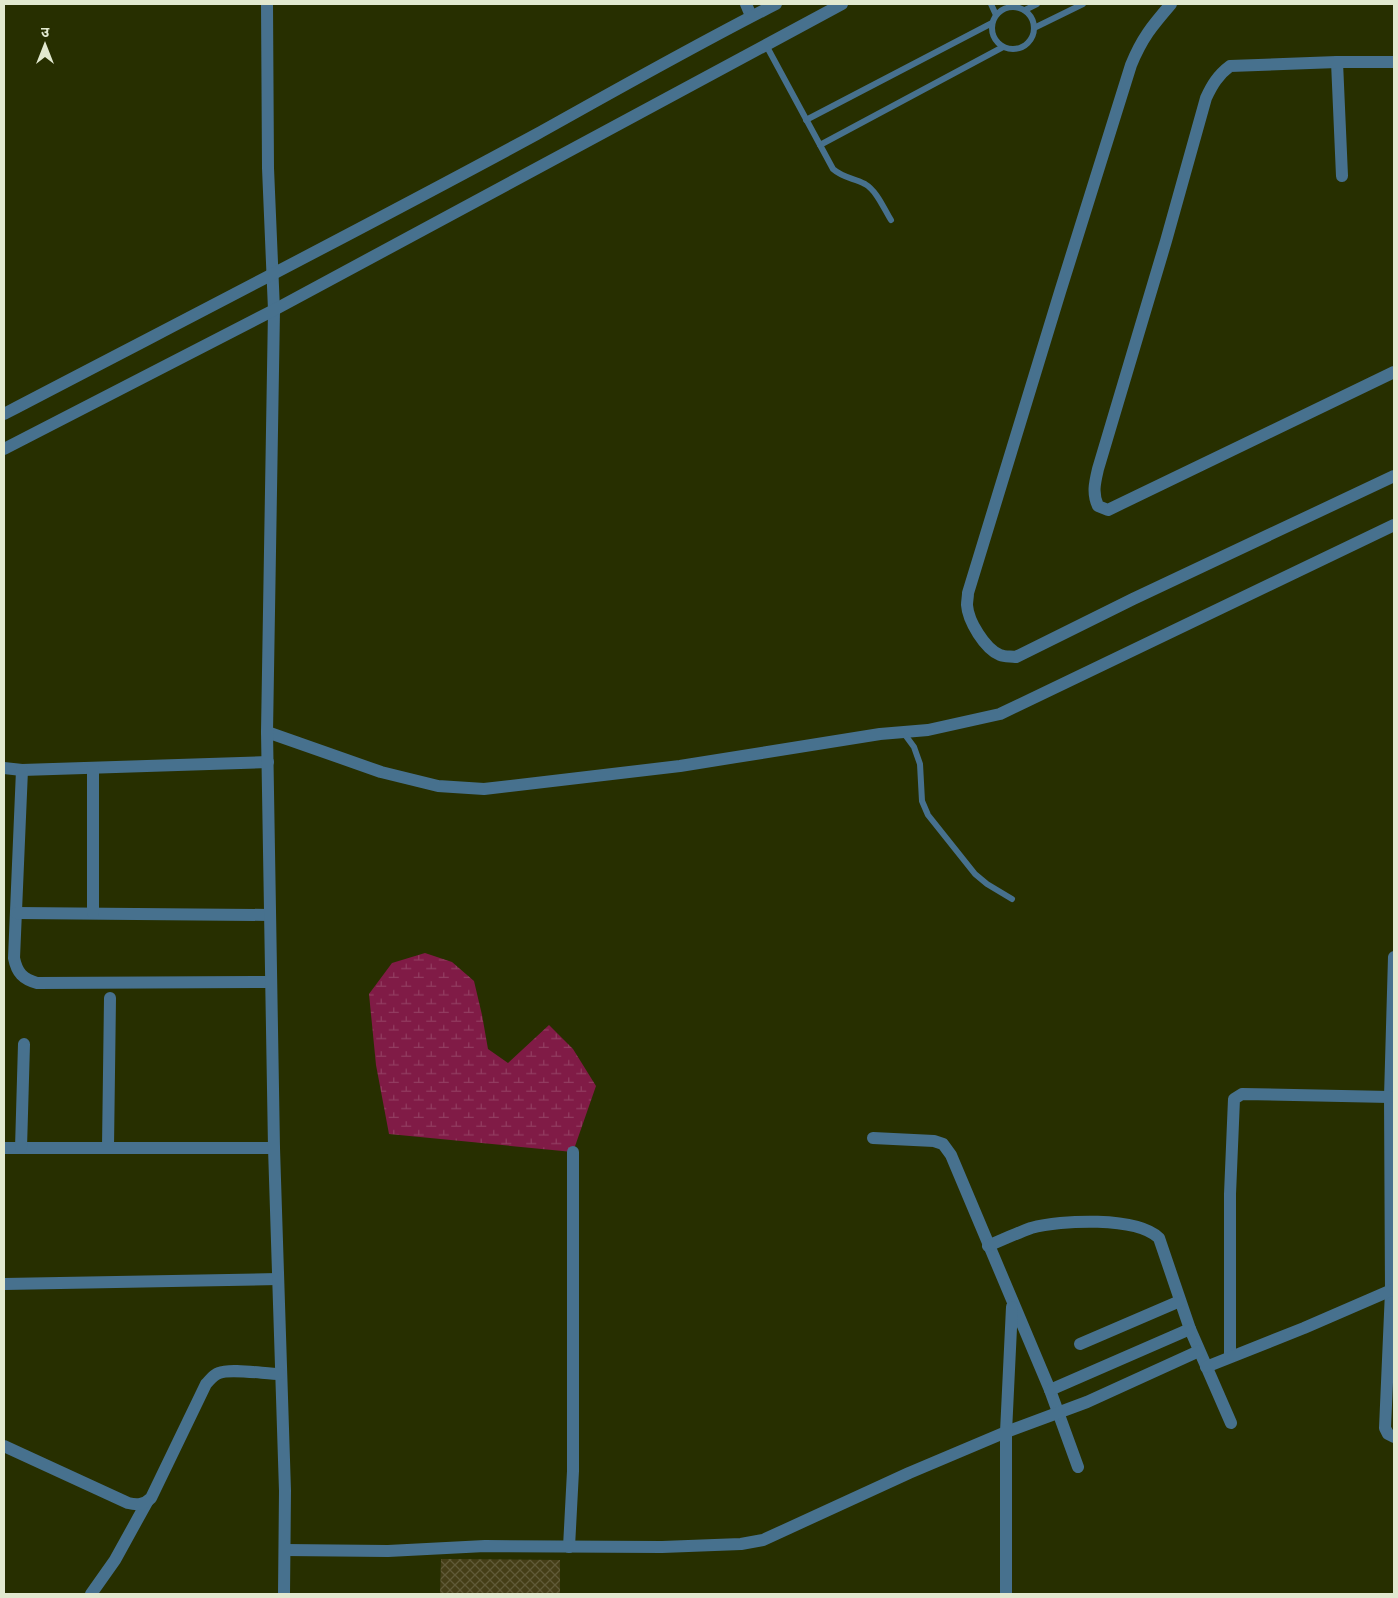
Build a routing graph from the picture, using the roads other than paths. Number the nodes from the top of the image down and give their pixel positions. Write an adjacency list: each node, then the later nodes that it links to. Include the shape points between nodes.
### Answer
1 (267, 4): 23 (street)
2 (746, 4): 12 (street)
3 (776, 4): 12 (street)
4 (842, 4): 15 (street)
5 (991, 4): 11 (lane)
6 (1037, 4): 10 (lane)
7 (1083, 4): 14 (lane)
8 (1171, 4): 28 (street, via 1139,46 1131,66 968,593 970,618 984,643 994,652 1016,657)
9 (1007, 6): 10 (lane); 11 (lane)
10 (1025, 10): 14 (lane)
11 (996, 15): 13 (lane)
12 (751, 16): 23 (street)
13 (992, 23): 16 (lane, via 993,37); 19 (lane)
14 (1034, 28): 16 (lane, via 1033,35 1024,46 1017,49)
15 (766, 44): 19 (lane); 24 (street)
16 (1003, 47): 20 (lane)
17 (1337, 62): 18 (street); 21 (street); 25 (street, via 1230,66 1213,83 1098,468 1094,488 1098,506 1108,510)
18 (1394, 62)
19 (806, 120): 20 (lane)
20 (820, 145): 22 (lane, via 833,169 845,178 872,189)
21 (1342, 176)
22 (891, 220)
23 (272, 275): 24 (street); 26 (street)
24 (274, 310): 27 (street); 30 (street)
25 (1394, 372)
26 (4, 414)
27 (4, 449)
28 (1394, 476)
29 (1394, 525): 31 (street, via 1000,714 928,730)
30 (266, 732): 31 (street, via 381,772 438,786 484,789 680,766); 32 (street)
31 (903, 732): 36 (lane, via 918,756 922,801 928,815 975,874)
32 (268, 762): 34 (street); 39 (street)
33 (4, 768): 35 (street)
34 (93, 768): 35 (street); 38 (street)
35 (22, 770): 37 (street)
36 (1012, 899)
37 (16, 913): 38 (street); 41 (street, via 14,958 17,969 29,981)
38 (93, 913): 39 (street)
39 (270, 914): 41 (street)
40 (1394, 957): 43 (street)
41 (271, 982): 50 (street)
42 (110, 998): 47 (street)
43 (1394, 1014): 45 (street)
44 (24, 1044): 49 (street)
45 (1390, 1097): 55 (street); 61 (street, via 1242,1094 1234,1099 1230,1194)
46 (873, 1138): 52 (street, via 923,1139 942,1144 951,1156)
47 (108, 1147): 49 (street); 50 (street)
48 (4, 1148): 49 (street)
49 (21, 1148)
50 (274, 1148): 53 (street)
51 (573, 1152): 72 (street, via 573,1462)
52 (988, 1246): 56 (street, via 1030,1229 1069,1221 1142,1228 1159,1238); 57 (street)
53 (278, 1279): 54 (street); 63 (street)
54 (4, 1284)
55 (1393, 1290): 61 (street); 68 (street, via 1385,1428)
56 (1180, 1301): 58 (street); 59 (street)
57 (1012, 1303): 64 (street); 67 (street)
58 (1190, 1329): 60 (street); 64 (street)
59 (1080, 1344)
60 (1199, 1351): 62 (street); 65 (street)
61 (1230, 1356): 62 (street)
62 (1206, 1367): 66 (street)
63 (280, 1374): 71 (street, via 229,1372 212,1377); 73 (street)
64 (1050, 1390): 65 (street)
65 (1058, 1412): 67 (street); 70 (street)
66 (1231, 1423)
67 (1006, 1432): 72 (street, via 762,1540 732,1545); 76 (street)
68 (1394, 1437)
69 (4, 1446): 71 (street, via 128,1503)
70 (1078, 1467)
71 (147, 1502): 74 (street, via 115,1560)
72 (569, 1547): 73 (street)
73 (285, 1550): 75 (street)
74 (91, 1594)
75 (284, 1594)
76 (1006, 1594)

